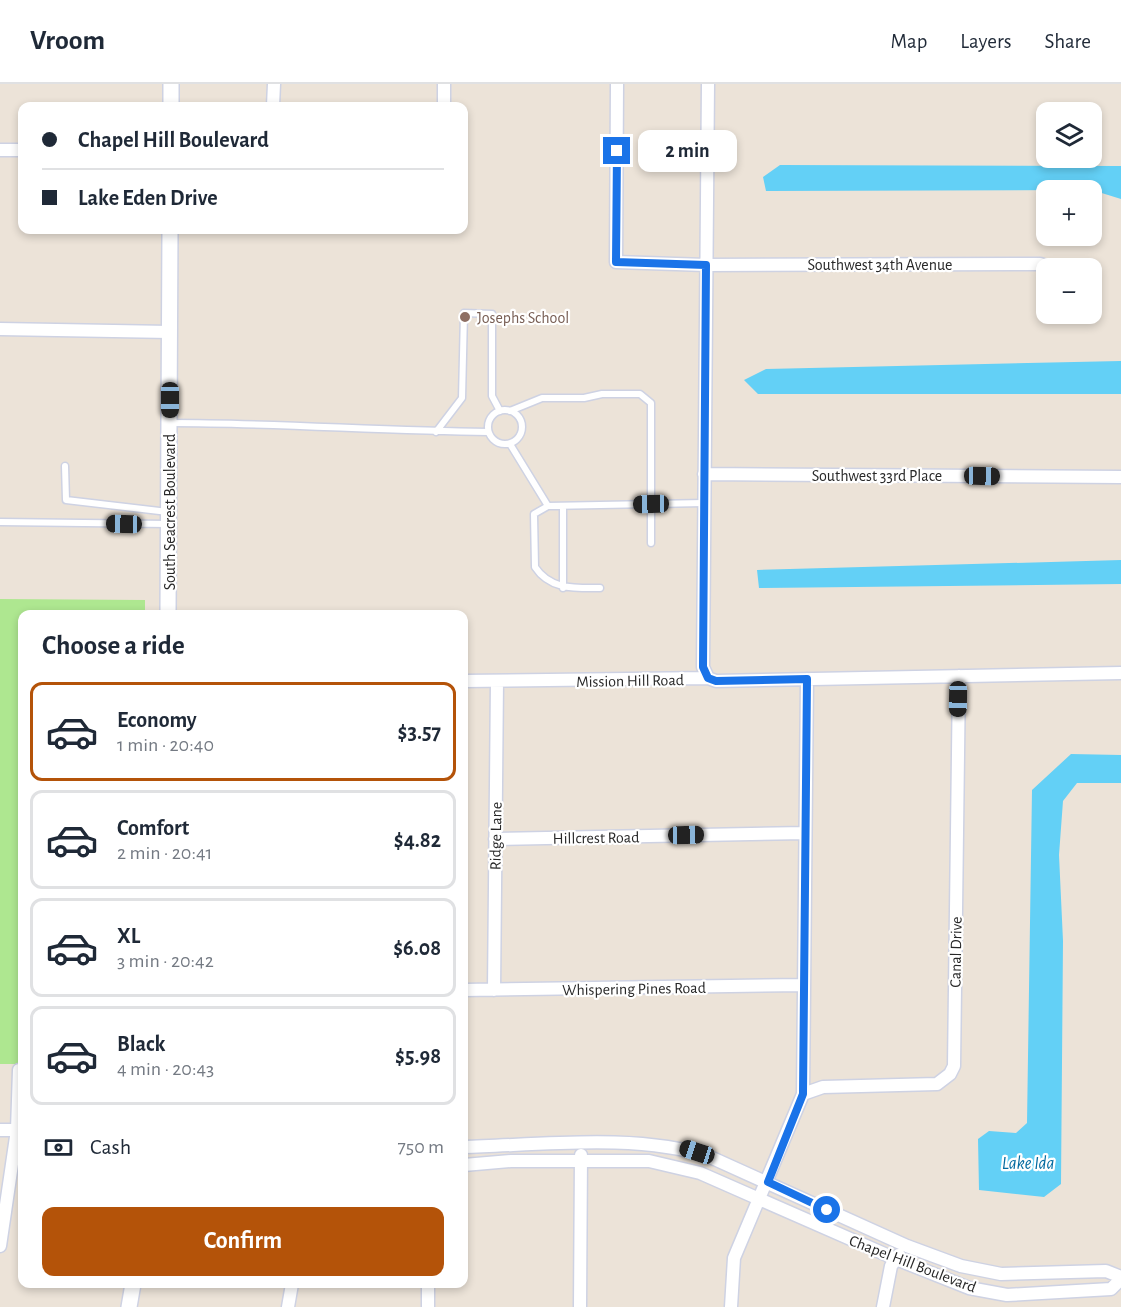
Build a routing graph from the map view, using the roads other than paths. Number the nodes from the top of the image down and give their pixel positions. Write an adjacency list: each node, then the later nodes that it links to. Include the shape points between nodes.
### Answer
1 (171, 84): 6 (street)
2 (274, 84): 7 (street)
3 (444, 84): 8 (street)
4 (618, 84): 13 (street, Southwest 34th Avenue, via 616,262)
5 (708, 84): 13 (street)
6 (171, 102)
7 (273, 102)
8 (444, 102)
9 (0, 150): 10 (street)
10 (18, 150)
11 (171, 234): 15 (street, South Seacrest Boulevard)
12 (1036, 264): 13 (street, Southwest 34th Avenue)
13 (706, 265): 23 (street)
14 (0, 329): 15 (street)
15 (170, 332): 18 (street, South Seacrest Boulevard)
16 (500, 411): 17 (lane); 19 (lane, via 492,396 492,314 464,313 462,398); 20 (lane, via 491,417)
17 (510, 411): 21 (lane, via 519,417 522,427 519,437); 26 (lane, via 542,398 640,394 651,403)
18 (169, 423): 19 (lane, via 291,424); 29 (street, South Seacrest Boulevard)
19 (436, 432): 20 (lane)
20 (488, 432): 21 (lane, via 500,444)
21 (510, 444): 27 (lane)
22 (65, 466): 29 (lane, via 66,500)
23 (704, 474): 24 (street, Southwest 33rd Place); 25 (street)
24 (1121, 477)
25 (704, 503): 26 (lane); 37 (street, via 703,667)
26 (651, 504): 28 (lane); 31 (lane)
27 (548, 506): 28 (lane); 32 (lane, via 534,514 533,558 540,574)
28 (563, 506): 32 (lane)
29 (169, 518): 30 (lane); 34 (street, South Seacrest Boulevard)
30 (0, 522)
31 (651, 543)
32 (563, 588): 33 (lane)
33 (600, 588)
34 (168, 610)
35 (1121, 673): 36 (street, Mission Hill Road)
36 (959, 676): 38 (street, Mission Hill Road); 46 (street, Canal Drive, via 954,1066 937,1084 824,1087)
37 (708, 678): 38 (street, Mission Hill Road); 40 (street, Mission Hill Road)
38 (807, 679): 41 (street)
39 (468, 681): 40 (street, Mission Hill Road)
40 (497, 681): 42 (street, Ridge Lane)
41 (806, 833): 42 (street, Hillcrest Road); 43 (street)
42 (495, 839): 45 (street, Ridge Lane)
43 (804, 985): 45 (street, Whispering Pines Road); 46 (street)
44 (468, 990): 45 (street, Whispering Pines Road)
45 (494, 990)
46 (803, 1094): 54 (street)
47 (0, 1130): 48 (street)
48 (18, 1130)
49 (18, 1142): 56 (street)
50 (581, 1144): 51 (street, Chapel Hill Boulevard); 52 (street); 54 (street, Chapel Hill Boulevard, via 684,1148)
51 (468, 1147)
52 (581, 1161): 53 (street, Chapel Hill Boulevard); 55 (street, Chapel Hill Boulevard, via 649,1161 700,1173); 66 (street)
53 (468, 1165)
54 (768, 1182): 55 (street); 57 (street, Chapel Hill Boulevard)
55 (761, 1198): 58 (street, Chapel Hill Boulevard); 67 (street, via 734,1258)
56 (0, 1246)
57 (907, 1246): 58 (street); 59 (street, Chapel Hill Boulevard, via 991,1273 1106,1271)
58 (896, 1260): 59 (street, Chapel Hill Boulevard, via 969,1288 1007,1294 1111,1289); 68 (street, via 891,1266)
59 (1121, 1278)
60 (132, 1288): 63 (street)
61 (291, 1288): 64 (street)
62 (428, 1288): 65 (street)
63 (129, 1307)
64 (288, 1307)
65 (428, 1307)
66 (579, 1307)
67 (731, 1307)
68 (883, 1307)

